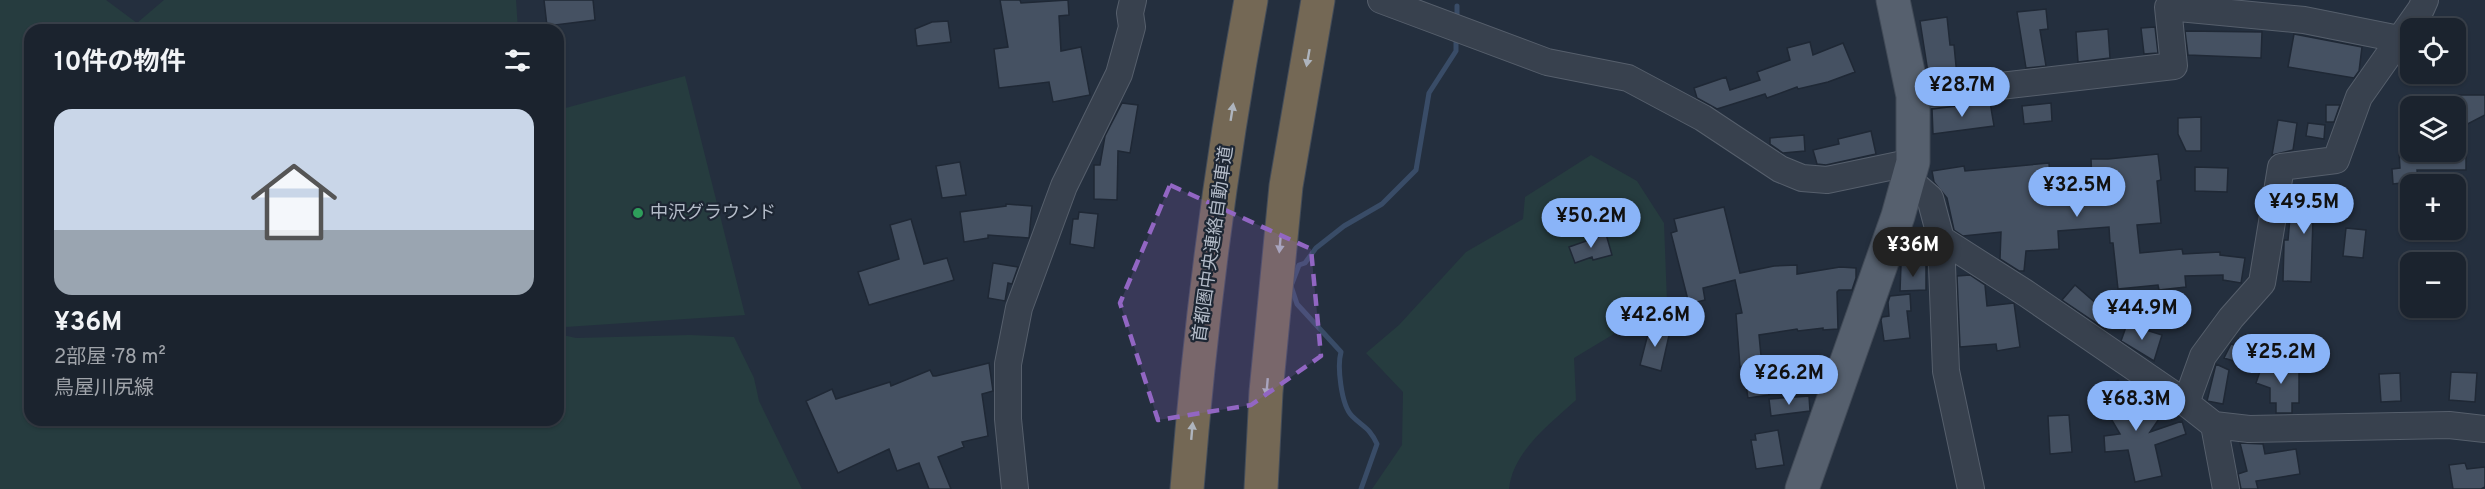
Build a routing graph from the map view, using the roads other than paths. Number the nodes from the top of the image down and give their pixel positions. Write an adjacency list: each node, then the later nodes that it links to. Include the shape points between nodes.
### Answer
1 (1133, 0): 14 (street, via 1132,27 1119,74 1064,186 1018,308 1008,364 1008,419)
2 (1251, 0): 15 (highway, 首都圏中央連絡自動車道, one-way to 2, via 1220,191)
3 (1318, 0): 16 (highway, one-way to 16, via 1286,186)
4 (1381, 0): 9 (street, via 1547,62 1628,78 1703,118 1780,169 1802,178 1827,180)
5 (1893, 0): 8 (main road)
6 (2424, 0): 7 (street)
7 (2399, 39): 8 (street, via 2304,20 2168,7 2174,66); 11 (street, via 2359,97 2336,160 2281,167 2262,283 2203,356)
8 (1913, 96): 9 (main road)
9 (1911, 171): 10 (street, via 1930,198); 17 (main road)
10 (1941, 239): 11 (street); 18 (street, via 1946,372)
11 (2186, 403): 12 (street)
12 (2214, 425): 13 (street, via 2249,429 2449,424); 19 (street)
13 (2485, 429)
14 (1015, 489)
15 (1187, 489)
16 (1261, 489)
17 (1802, 489)
18 (1971, 489)
19 (2226, 489)

